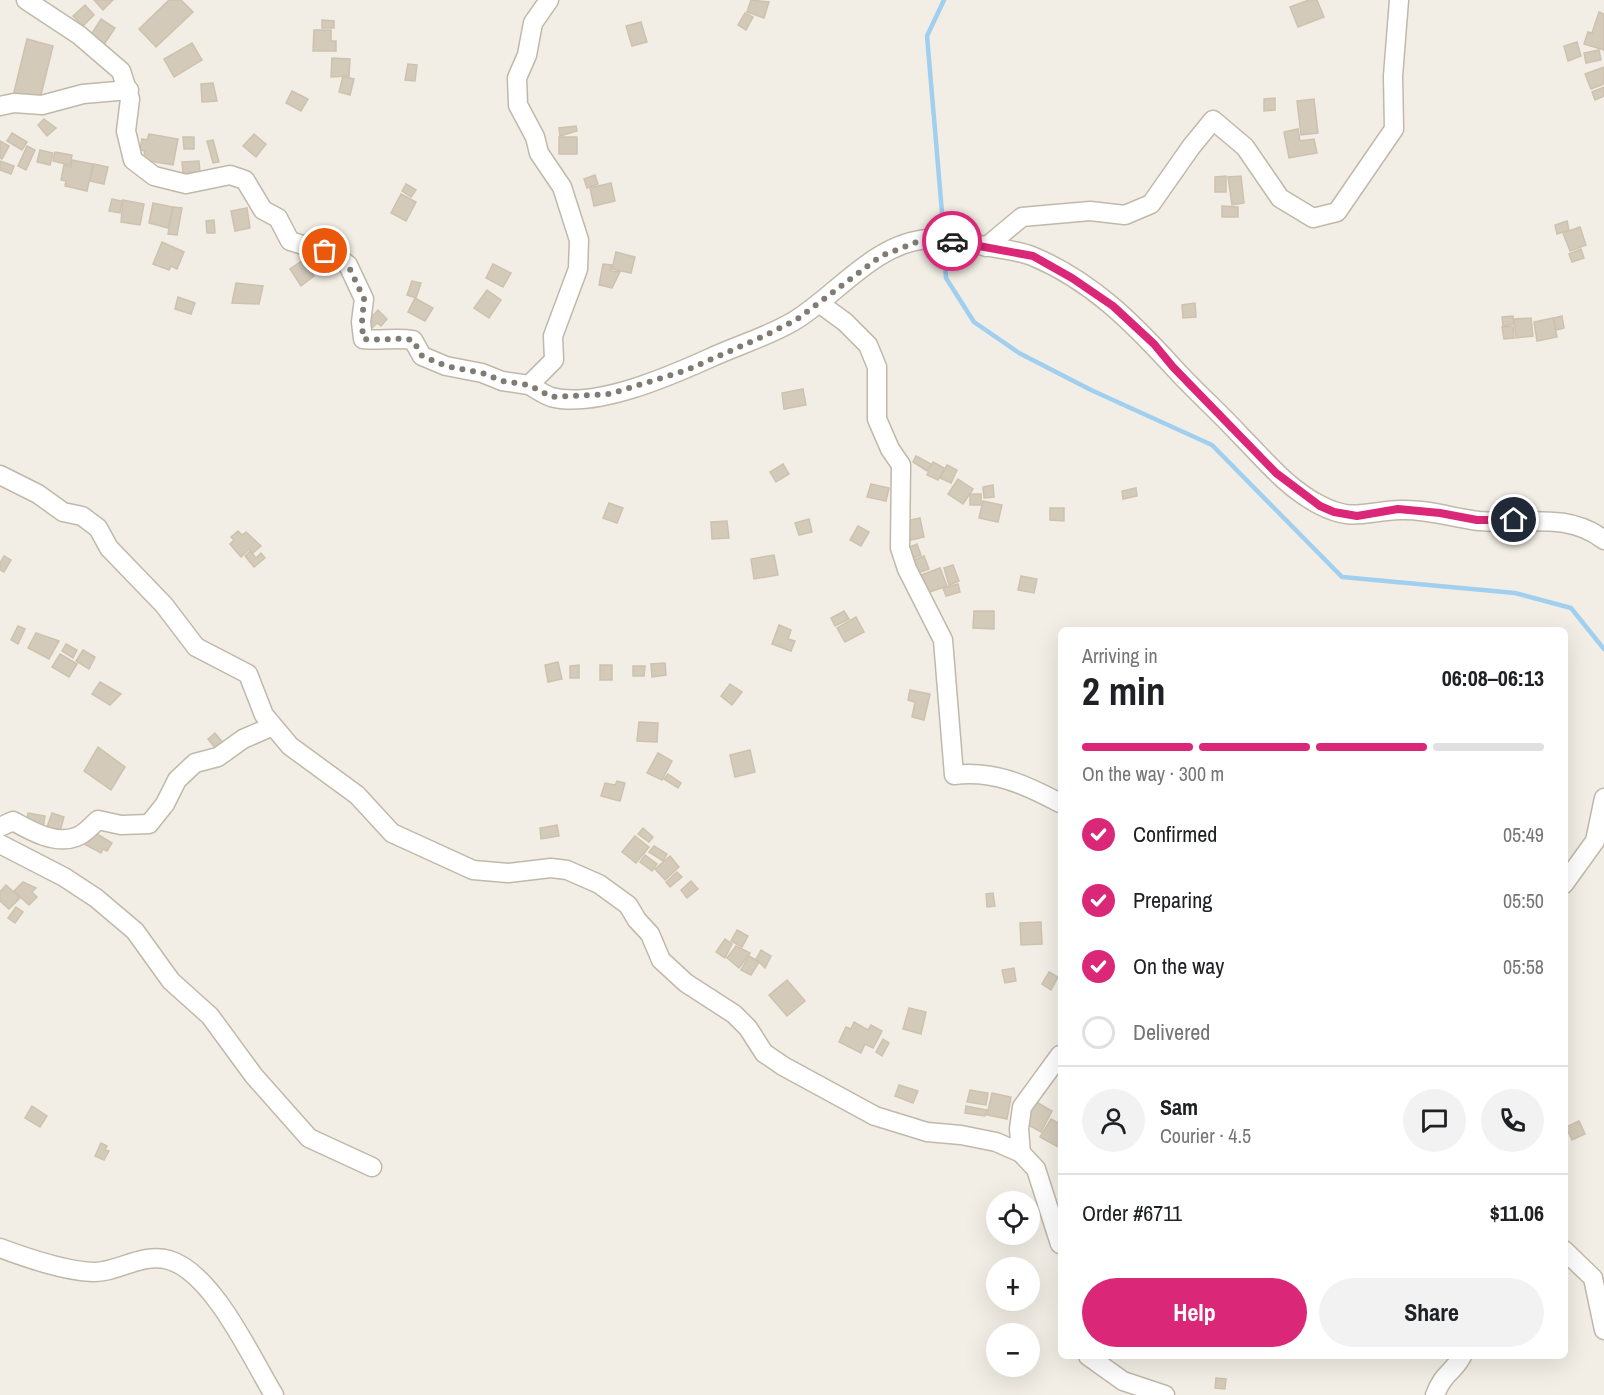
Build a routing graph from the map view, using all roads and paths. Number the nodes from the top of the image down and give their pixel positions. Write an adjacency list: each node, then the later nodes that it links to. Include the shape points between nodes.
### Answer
1 (26, 0): 4 (street, via 79,35 118,68)
2 (549, 0): 8 (street, via 533,23 527,55 517,78 519,105 539,153 562,187 576,226 579,264 553,336 554,360)
3 (1399, 0): 6 (street, via 1393,76 1394,129 1337,212 1313,218 1280,198 1245,147 1213,120 1150,204 1125,215 1090,211 1022,217)
4 (129, 90): 5 (street, via 83,94 42,105); 8 (street, via 126,131 134,160 154,176 186,184 230,175 245,180 263,210 278,218 290,241 335,255 348,265 364,299 363,339 413,340 422,356 446,366)
5 (0, 106)
6 (986, 247): 7 (street, via 930,239 917,242 881,256); 10 (street, via 1033,256 1113,306 1276,473 1308,499 1334,512 1357,516 1398,509 1492,522 1553,521 1584,528)
7 (819, 303): 8 (street, via 764,336 639,387 566,398 552,397); 13 (street, via 868,345 877,367 878,419 901,465 900,548 943,639 954,775 977,772)
8 (529, 385)
9 (0, 476): 11 (street, via 63,512 82,516 98,528 110,549 164,605 196,647 248,674 264,715)
10 (1604, 540)
11 (273, 726): 14 (street, via 218,758 195,763 177,780 149,824 121,825 98,820 78,837 66,839 37,834 13,821); 18 (street, via 298,753 366,802 385,828 400,838 473,870 567,870 619,897 650,934 662,960 686,983 734,1014 764,1053 783,1066 876,1116 927,1132 996,1142)
12 (1604, 798): 16 (street, via 1595,841)
13 (1058, 802)
14 (0, 827)
15 (0, 844): 19 (street, via 64,877 135,931 171,981 210,1016 254,1076 309,1138)
16 (1568, 878)
17 (1058, 1058): 18 (street, via 1022,1107)
18 (1021, 1153): 20 (street, via 1036,1169)
19 (372, 1167)
20 (1058, 1238)
21 (0, 1248): 26 (street, via 29,1259 94,1272 136,1260 168,1259 190,1271 226,1311)
22 (1568, 1254): 23 (street, via 1593,1278)
23 (1604, 1330)
24 (1092, 1359): 27 (street, via 1123,1381)
25 (1460, 1359): 28 (street, via 1441,1378)
26 (274, 1395)
27 (1165, 1395)
28 (1435, 1395)

